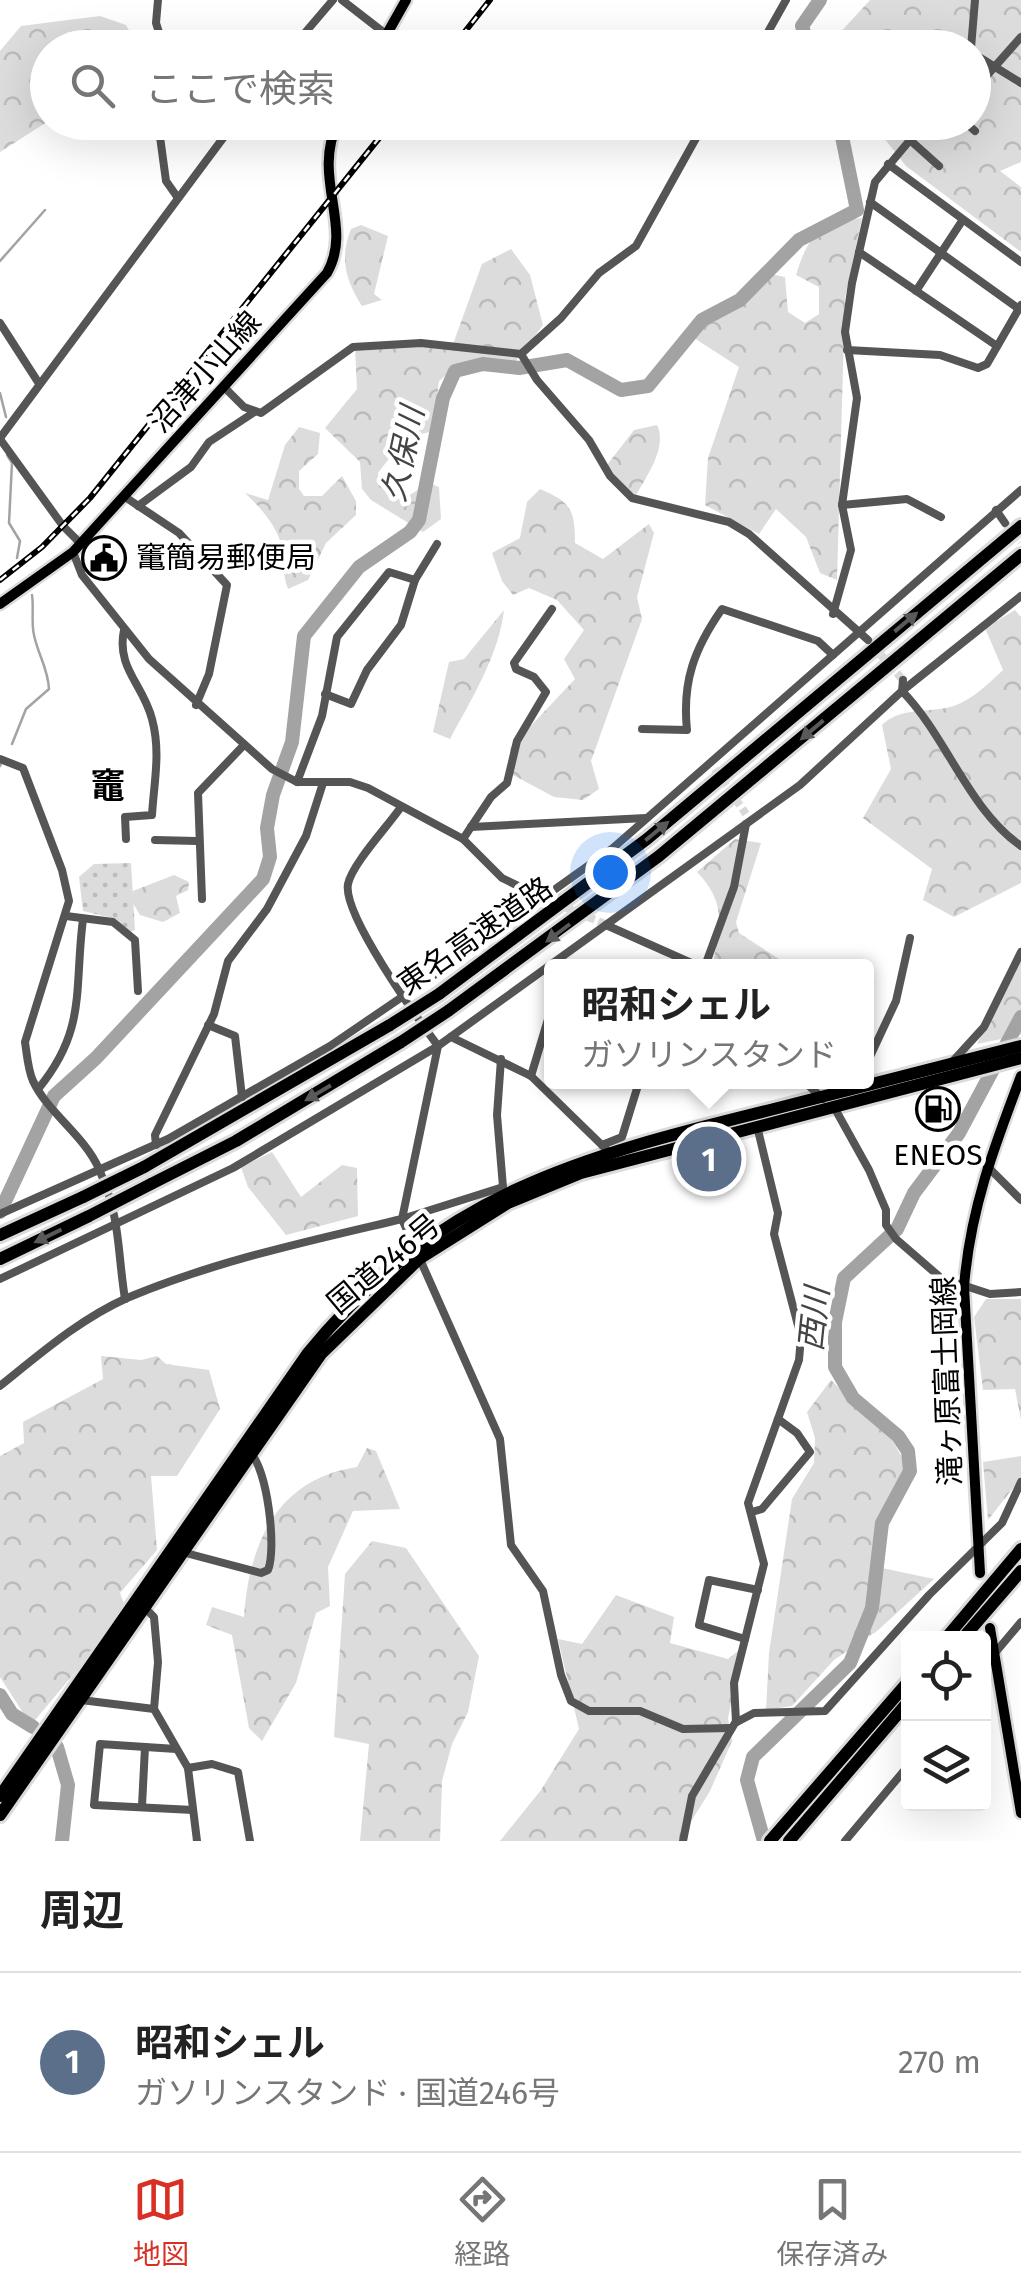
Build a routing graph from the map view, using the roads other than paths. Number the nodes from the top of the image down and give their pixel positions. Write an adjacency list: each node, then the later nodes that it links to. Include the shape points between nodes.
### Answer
1 (158, 0): 7 (street)
2 (333, 0): 8 (street)
3 (342, 0): 9 (street)
4 (406, 0): 10 (main road)
5 (786, 0): 11 (street)
6 (974, 0): 12 (street)
7 (158, 30)
8 (307, 30)
9 (380, 30)
10 (389, 30)
11 (769, 30)
12 (975, 30)
13 (1021, 37): 15 (street)
14 (991, 61): 15 (street)
15 (997, 64): 16 (street); 17 (street)
16 (991, 71)
17 (1021, 82)
18 (160, 140): 25 (street, via 166,180)
19 (222, 140): 25 (street)
20 (331, 140): 38 (main road, 沼津小山線, via 326,155 336,233 332,265)
21 (695, 140): 36 (street, via 636,246 599,273)
22 (910, 140): 23 (street); 24 (street)
23 (888, 164): 26 (street); 27 (street)
24 (939, 166)
25 (178, 198): 37 (street)
26 (870, 202): 28 (street); 29 (street)
27 (962, 222): 29 (street); 30 (street)
28 (859, 252): 31 (street); 35 (street)
29 (942, 253): 31 (street); 32 (street)
30 (1021, 262)
31 (916, 291): 34 (street)
32 (1020, 307): 34 (street)
33 (0, 322): 37 (street)
34 (997, 346): 35 (street, via 978,368 940,355)
35 (847, 350): 43 (street, via 857,398)
36 (521, 354): 39 (street, via 421,343 353,347); 56 (street, via 632,498 729,522 770,550)
37 (38, 382): 40 (street)
38 (225, 388): 39 (street); 42 (main road, 沼津小山線)
39 (254, 413): 44 (street, via 209,442 191,467)
40 (0, 439): 50 (street)
41 (1021, 490): 45 (street)
42 (125, 497): 44 (street); 50 (main road, 沼津小山線)
43 (842, 505): 46 (street, via 906,500); 56 (street, via 851,550)
44 (138, 506): 64 (street, via 179,533 227,585)
45 (996, 510): 47 (street); 58 (street)
46 (942, 518)
47 (1005, 523)
48 (1021, 526): 127 (highway, 東名高速道路, one-way to 48, bridge, via 144,1167 439,994 647,840)
49 (438, 544): 52 (street)
50 (77, 548): 54 (main road, 沼津小山線); 57 (street, via 82,575)
51 (1021, 555): 129 (highway, 東名高速道路, one-way to 129, bridge, via 659,856 448,1012 236,1141)
52 (414, 580): 63 (street, via 389,572 337,637); 63 (street, via 401,624 350,704)
53 (1021, 596): 62 (street)
54 (0, 604)
55 (552, 609): 75 (street, via 514,662 546,692 516,741 507,784)
56 (833, 614): 58 (street)
57 (124, 630): 64 (street); 76 (street, via 120,651 152,717 158,758 152,815 125,817)
58 (859, 633): 59 (street); 60 (street)
59 (868, 640)
60 (833, 654): 65 (street, via 818,641 722,609 690,666 683,694 686,730); 68 (street)
61 (903, 680): 62 (street)
62 (902, 691): 74 (street, via 800,785); 80 (street, via 923,712 984,810)
63 (325, 694): 70 (street)
64 (196, 705): 66 (street)
65 (642, 729)
66 (243, 746): 70 (street); 79 (street, via 198,794)
67 (0, 759): 83 (street, via 23,768 68,888)
68 (705, 763): 69 (street); 73 (street)
69 (715, 769)
70 (298, 782): 71 (street)
71 (323, 782): 72 (street, via 360,784); 96 (street, via 306,836 267,909 228,961)
72 (401, 808): 77 (street); 95 (street, via 352,874 348,895)
73 (646, 818): 75 (street); 81 (street)
74 (748, 820): 85 (street); 92 (street, via 734,887)
75 (471, 827): 77 (street)
76 (126, 839)
77 (463, 839): 81 (street, via 502,878)
78 (156, 840): 79 (street)
79 (197, 841): 82 (street)
80 (1021, 846)
81 (542, 898): 95 (street)
82 (202, 899)
83 (66, 916): 84 (street); 114 (street, via 25,1042)
84 (83, 918): 94 (street, via 113,922 136,940); 114 (street, via 78,1008 62,1063)
85 (607, 925): 88 (street); 91 (street)
86 (910, 938): 101 (street, via 896,1001)
87 (1021, 952): 104 (street, via 984,1027)
88 (566, 956): 89 (street); 90 (street)
89 (562, 959)
90 (565, 959)
91 (685, 959)
92 (704, 959)
93 (544, 971): 98 (street)
94 (138, 991)
95 (402, 996): 99 (street); 115 (street)
96 (208, 1025): 115 (street, via 235,1036); 119 (street)
97 (544, 1034): 106 (street)
98 (450, 1037): 99 (street); 103 (street)
99 (438, 1046): 125 (street); 126 (street, via 233,1168)
100 (1021, 1046): 105 (highway, 国道246号)
101 (874, 1048)
102 (1021, 1058): 105 (highway, 国道246号)
103 (501, 1059): 106 (street); 125 (street, via 503,1186)
104 (950, 1064): 105 (highway, 国道246号); 108 (highway, 国道246号)
105 (969, 1065): 117 (highway, 国道246号)
106 (532, 1076): 109 (street)
107 (1021, 1076): 121 (main road, 滝ヶ原富士岡線)
108 (874, 1082)
109 (544, 1088)
110 (545, 1089): 120 (street)
111 (637, 1089): 120 (street, via 622,1136)
112 (812, 1089): 116 (street)
113 (847, 1089): 116 (highway, 国道246号)
114 (42, 1092): 122 (street)
115 (242, 1097): 119 (street)
116 (821, 1097): 117 (street); 120 (highway, 国道246号)
117 (834, 1106): 118 (highway, 国道246号); 131 (street, via 896,1239 941,1278)
118 (757, 1126): 128 (highway, 国道246号, via 548,1186); 135 (street, via 778,1213 774,1234 802,1337)
119 (156, 1145): 122 (street)
120 (605, 1148): 128 (highway, 国道246号, via 502,1193)
121 (986, 1166): 123 (street); 131 (main road, 滝ヶ原富士岡線)
122 (98, 1168): 124 (street); 126 (street)
123 (1021, 1200)
124 (4, 1212)
125 (402, 1219): 128 (street); 133 (street, via 252,1254)
126 (120, 1224): 130 (street); 133 (street)
127 (2, 1234)
128 (416, 1254): 136 (highway, 国道246号, via 321,1354); 154 (highway, 国道246号, via 349,1305 308,1352); 157 (street, via 500,1439 510,1545 543,1591 572,1701 589,1711 640,1712 684,1729)
129 (3, 1258)
130 (0, 1279)
131 (964, 1286): 132 (street, via 1006,1296); 139 (main road, 滝ヶ原富士岡線)
132 (1021, 1292)
133 (124, 1299): 134 (street, via 71,1330)
134 (0, 1386)
135 (778, 1419): 138 (street, via 748,1503); 138 (street, via 810,1452 762,1509)
136 (250, 1453): 141 (highway, 国道246号); 141 (street, via 262,1468 274,1547 268,1570)
137 (1021, 1482): 139 (street, via 1002,1523)
138 (752, 1512): 144 (street, via 764,1555)
139 (979, 1546): 143 (main road, 滝ヶ原富士岡線); 157 (street, via 825,1711 754,1713)
140 (1021, 1548): 148 (highway)
141 (182, 1552): 145 (highway, 国道246号)
142 (1021, 1571): 149 (highway)
143 (980, 1574)
144 (758, 1590): 150 (street); 150 (street, via 709,1580 699,1625)
145 (144, 1607): 154 (highway, 国道246号); 155 (street, via 154,1616)
146 (1021, 1622): 151 (street)
147 (990, 1628): 151 (main road)
148 (952, 1631)
149 (969, 1631)
150 (745, 1639): 157 (street)
151 (994, 1654): 152 (street); 165 (main road)
152 (991, 1658)
153 (901, 1691): 167 (highway)
154 (75, 1698): 155 (street); 162 (highway); 166 (highway, 国道246号)
155 (154, 1709): 159 (street)
156 (901, 1710): 167 (highway)
157 (733, 1725): 170 (street, via 692,1796)
158 (145, 1746): 159 (street); 163 (street); 163 (street, via 100,1744 94,1805)
159 (176, 1750): 160 (street)
160 (188, 1768): 164 (street); 169 (street, via 217,1765 238,1772)
161 (901, 1774): 172 (street)
162 (0, 1796)
163 (142, 1806): 164 (street)
164 (193, 1810): 168 (street)
165 (1021, 1813)
166 (0, 1815)
167 (787, 1836): 171 (highway)
168 (197, 1841)
169 (250, 1841)
170 (683, 1841)
171 (770, 1841)
172 (845, 1841)

